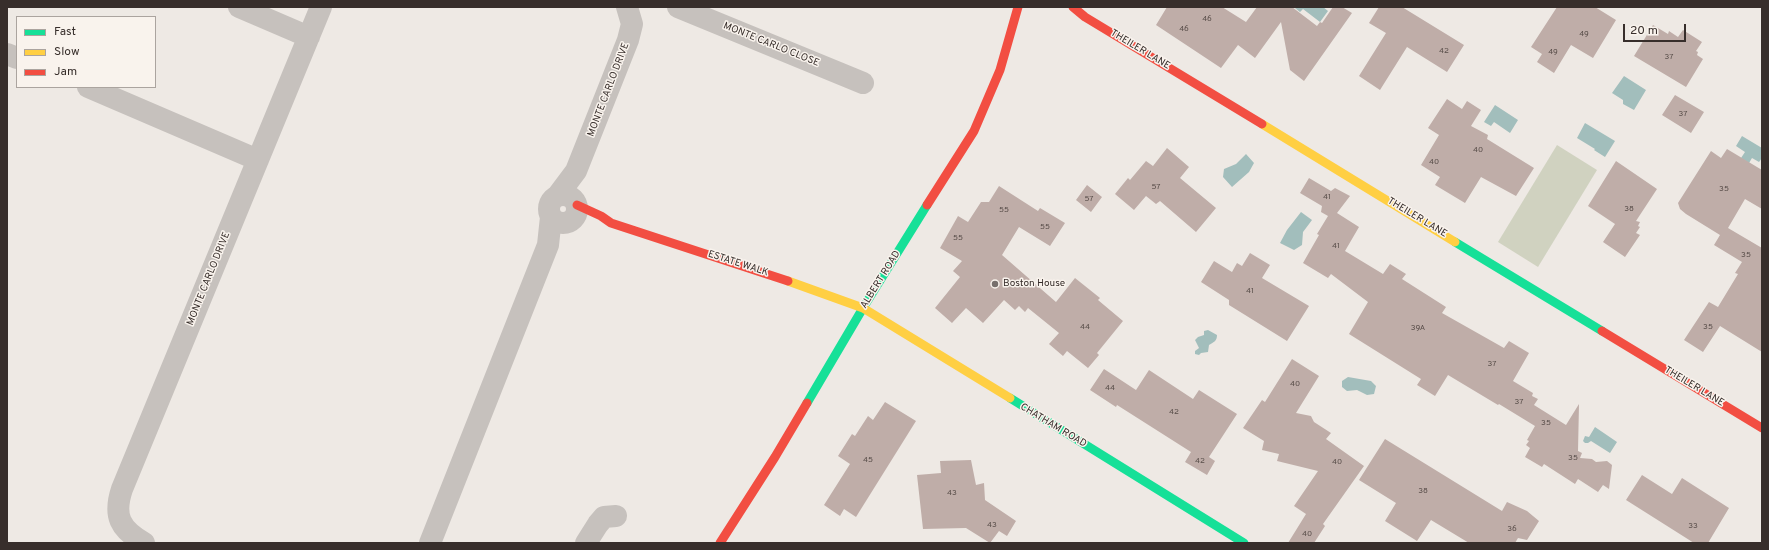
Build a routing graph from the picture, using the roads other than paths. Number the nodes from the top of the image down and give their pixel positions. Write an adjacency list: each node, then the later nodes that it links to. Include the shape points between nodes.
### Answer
1 (240, 7): 7 (street)
2 (321, 7): 7 (street, MONTE CARLO DRIVE)
3 (627, 7): 11 (street, MONTE CARLO DRIVE, via 632,24 628,40 576,171)
4 (678, 7): 8 (street, MONTE CARLO CLOSE)
5 (1018, 7): 13 (street, ALBERT ROAD, via 1000,70 974,131)
6 (1073, 7): 14 (street, THEILER LANE, via 1085,17)
7 (309, 36): 10 (street, MONTE CARLO DRIVE)
8 (864, 84)
9 (90, 88): 10 (street)
10 (258, 160): 16 (street, MONTE CARLO DRIVE, via 118,502 118,515 122,524)
11 (567, 210): 12 (street, ESTATE WALK, via 594,224); 17 (street, via 548,245)
12 (611, 223): 13 (street, ESTATE WALK)
13 (863, 308): 19 (street, ALBERT ROAD, via 775,457); 20 (street, CHATHAM ROAD)
14 (1762, 428)
15 (616, 516): 18 (street, via 604,517)
16 (144, 543)
17 (430, 543)
18 (586, 543)
19 (720, 543)
20 (1244, 543)

